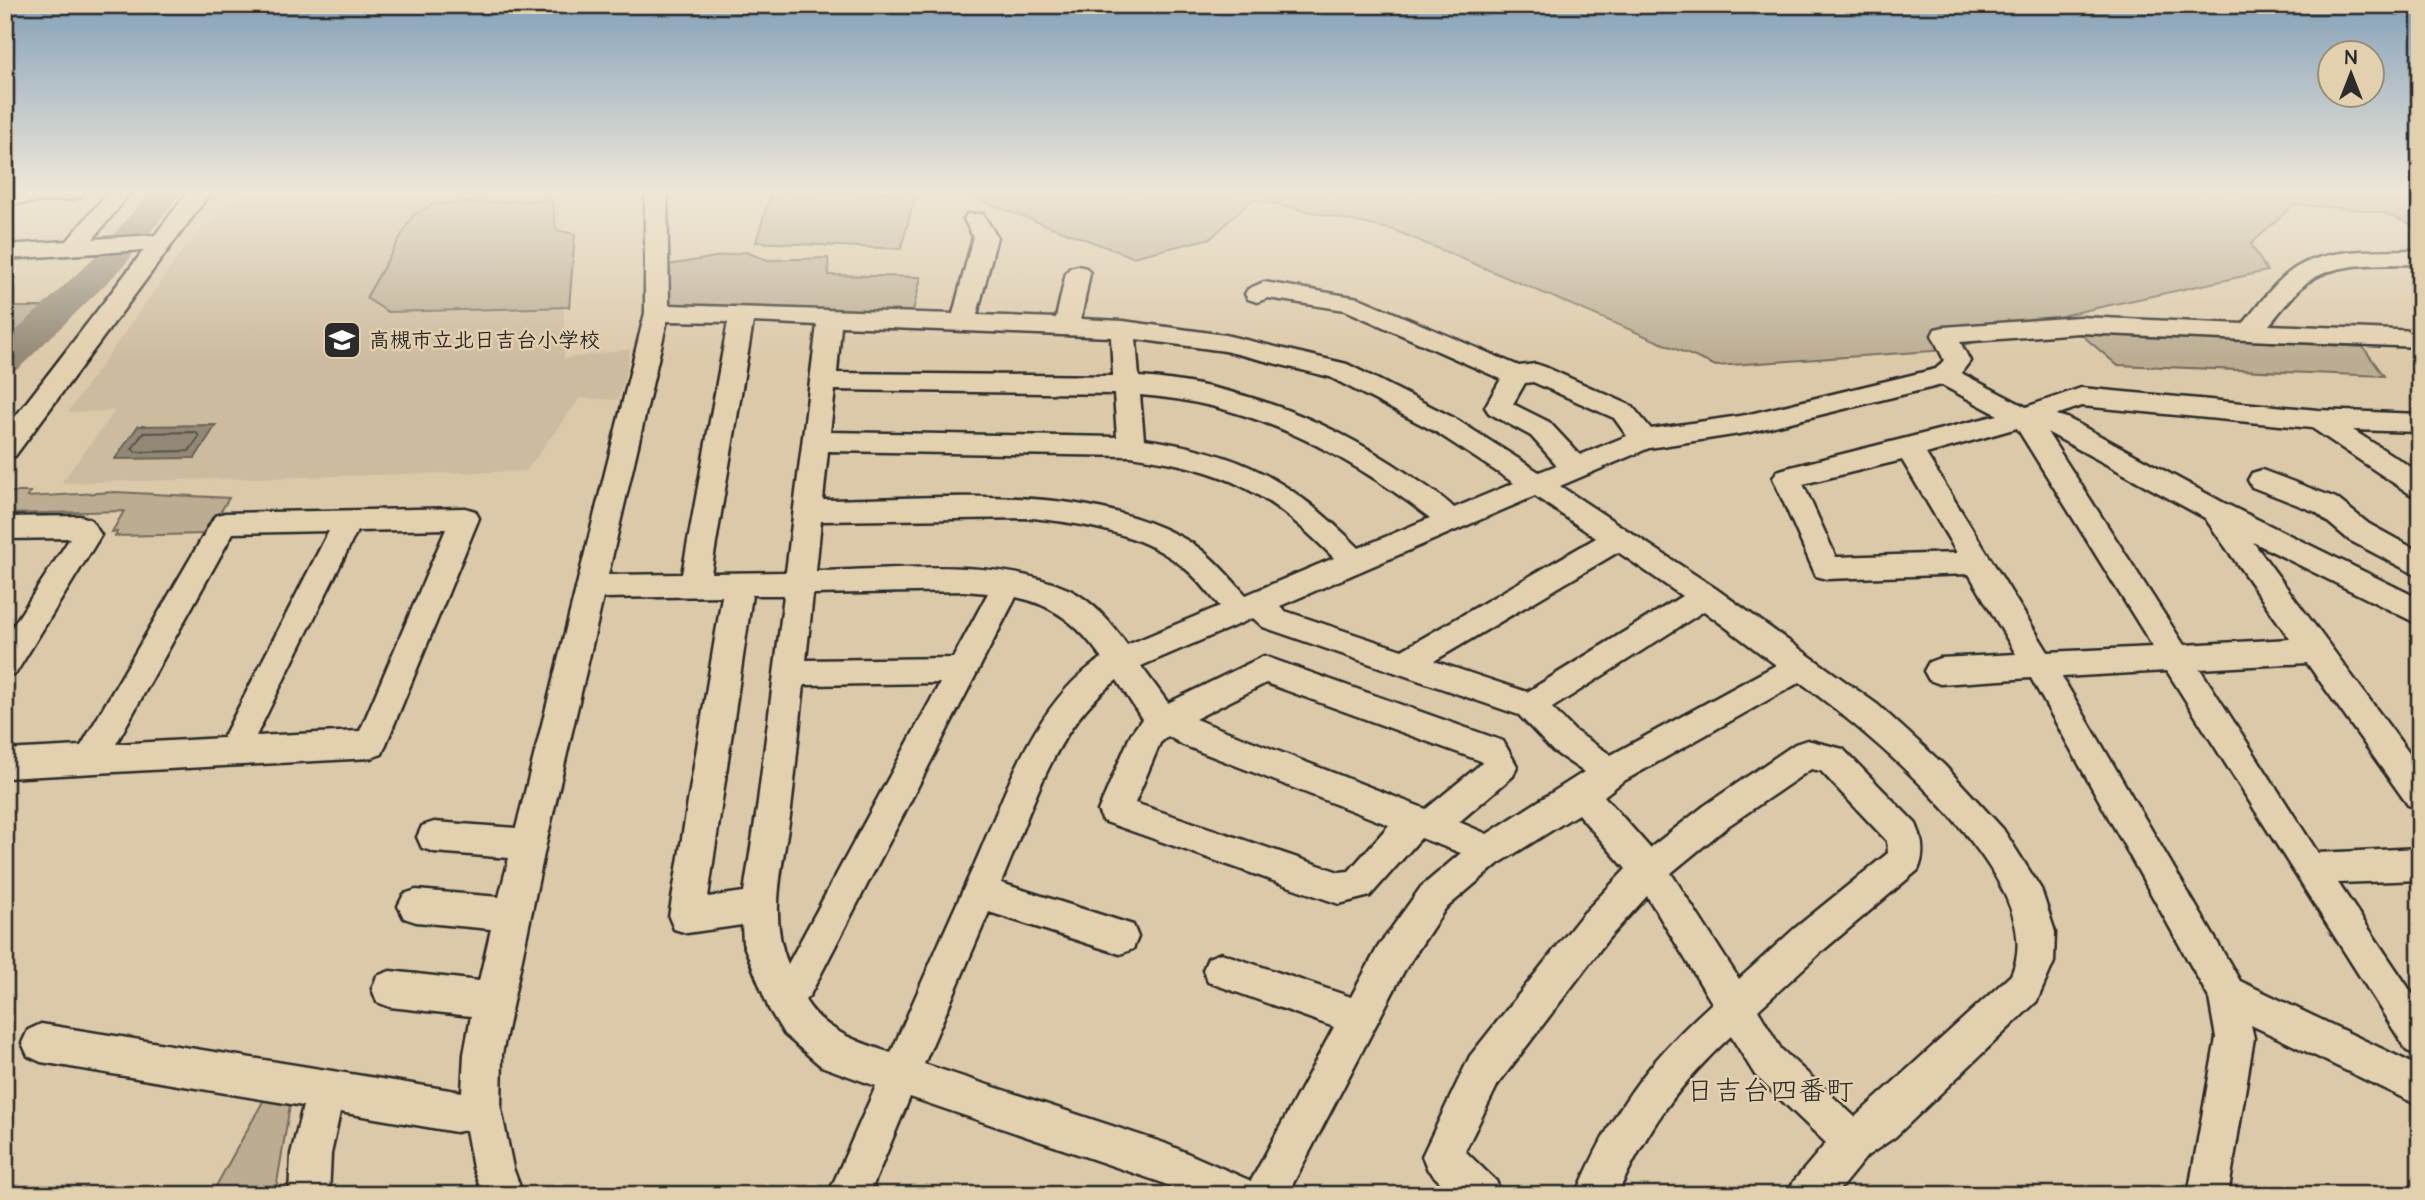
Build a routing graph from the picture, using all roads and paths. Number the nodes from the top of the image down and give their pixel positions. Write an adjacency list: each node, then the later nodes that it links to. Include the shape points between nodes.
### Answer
1 (52, 248): 5 (street)
2 (157, 248): 27 (street)
3 (656, 248): 9 (street)
4 (982, 248): 12 (street)
5 (5, 252)
6 (2420, 257): 15 (street, via 2314,269 2300,276)
7 (1078, 273): 13 (street)
8 (1257, 294): 17 (street, via 1264,290 1350,303 1370,301)
9 (657, 313): 10 (street); 46 (street)
10 (742, 314): 11 (street); 44 (street)
11 (830, 318): 12 (street); 19 (street)
12 (963, 323): 13 (street)
13 (1067, 327): 14 (street)
14 (1123, 329): 20 (street); 31 (street, via 1225,343 1338,370 1446,425)
15 (2248, 333): 16 (street); 18 (street, via 2079,325 1944,335 1957,361)
16 (2420, 339)
17 (1516, 375): 24 (street, via 1536,373 1623,412); 29 (street, via 1498,407 1540,429)
18 (1945, 376): 21 (street); 24 (street, via 1746,424)
19 (822, 381): 20 (street); 25 (street)
20 (1126, 385): 26 (street); 36 (street, via 1230,401 1318,432)
21 (2024, 417): 22 (street, via 2081,397); 28 (street); 33 (street, via 2058,425); 51 (street)
22 (2318, 419): 23 (street); 32 (street)
23 (2420, 423)
24 (1644, 439): 29 (street)
25 (814, 442): 26 (street); 34 (street)
26 (1130, 447): 39 (street, via 1174,452 1255,480 1296,505)
27 (5, 449)
28 (1909, 449): 40 (street); 40 (street, via 1788,477 1823,566)
29 (1576, 468): 31 (street)
30 (2277, 480): 41 (street, via 2326,505 2359,533)
31 (1537, 484): 36 (street); 38 (street)
32 (2420, 487)
33 (2214, 510): 49 (street); 50 (street)
34 (808, 511): 43 (street); 48 (street, via 1034,508 1085,514 1177,548)
35 (348, 521): 62 (street); 62 (street, via 465,519 371,744); 63 (street, via 225,523)
36 (1450, 521): 39 (street)
37 (5, 528): 54 (street, via 81,527 87,536)
38 (1619, 538): 47 (street); 53 (street)
39 (1355, 562): 48 (street)
40 (1977, 563): 55 (street)
41 (2420, 566)
42 (1009, 582): 43 (street); 52 (street, via 1062,597 1090,617); 57 (street)
43 (798, 583): 45 (street); 59 (street)
44 (695, 584): 45 (street); 46 (street)
45 (739, 584): 77 (street, via 687,917)
46 (591, 587): 70 (street)
47 (1705, 596): 56 (street); 60 (street)
48 (1249, 607): 52 (street); 53 (street)
49 (2420, 613)
50 (2315, 650): 51 (street); 67 (street)
51 (2176, 658): 55 (street); 73 (street)
52 (1121, 662): 61 (street, via 1153,710); 75 (street, via 1090,681 1064,708)
53 (1405, 663): 60 (street)
54 (5, 664)
55 (2039, 665): 58 (street); 82 (street)
56 (1801, 666): 65 (street); 93 (street, via 1867,714 1983,831 2023,889 2037,932 2036,962 2024,988 1881,1123)
57 (961, 670): 59 (street); 83 (street, via 797,984)
58 (1940, 671)
59 (788, 673): 77 (street)
60 (1530, 706): 65 (street, via 1564,741)
61 (1165, 720): 68 (street); 68 (street, via 1147,734 1115,811 1339,888 1358,885); 68 (street, via 1264,669 1492,751 1501,766)
62 (233, 751): 63 (street)
63 (90, 759): 64 (street)
64 (5, 764)
65 (1610, 772): 66 (street)
66 (1581, 794): 71 (street); 74 (street)
67 (2420, 795)
68 (1422, 823): 71 (street, via 1472,842)
69 (434, 837): 70 (street)
70 (528, 844): 78 (street)
71 (1486, 853): 86 (street, via 1433,898 1391,959)
72 (2420, 864): 73 (street)
73 (2309, 869): 87 (street)
74 (1648, 870): 85 (street, via 1702,948); 85 (street, via 1716,816 1807,754 1831,759 1904,835 1906,859 1807,941); 99 (street, via 1595,927 1484,1070 1442,1156)
75 (980, 892): 79 (street); 89 (street)
76 (416, 906): 78 (street)
77 (759, 906): 83 (street, via 761,943)
78 (512, 915): 84 (street)
79 (1120, 937)
80 (1221, 971): 86 (street)
81 (390, 989): 84 (street)
82 (2227, 994): 90 (street); 102 (street, via 2235,1038)
83 (782, 996): 89 (street, via 797,1021 834,1053)
84 (493, 1000): 92 (street, via 483,1054)
85 (1736, 1009): 93 (street, via 1768,1062); 100 (street, via 1687,1051 1653,1091 1627,1130)
86 (1360, 1018): 98 (street)
87 (2420, 1038)
88 (41, 1043): 91 (street)
89 (901, 1076): 96 (street); 97 (street, via 1164,1163)
90 (2420, 1087)
91 (330, 1089): 92 (street, via 456,1112); 94 (street, via 318,1112)
92 (481, 1109): 95 (street)
93 (1853, 1142): 101 (street)
94 (309, 1195)
95 (503, 1195)
96 (848, 1195)
97 (1236, 1195)
98 (1265, 1195)
99 (1482, 1195)
100 (1596, 1195)
101 (1808, 1195)
102 (2208, 1195)

